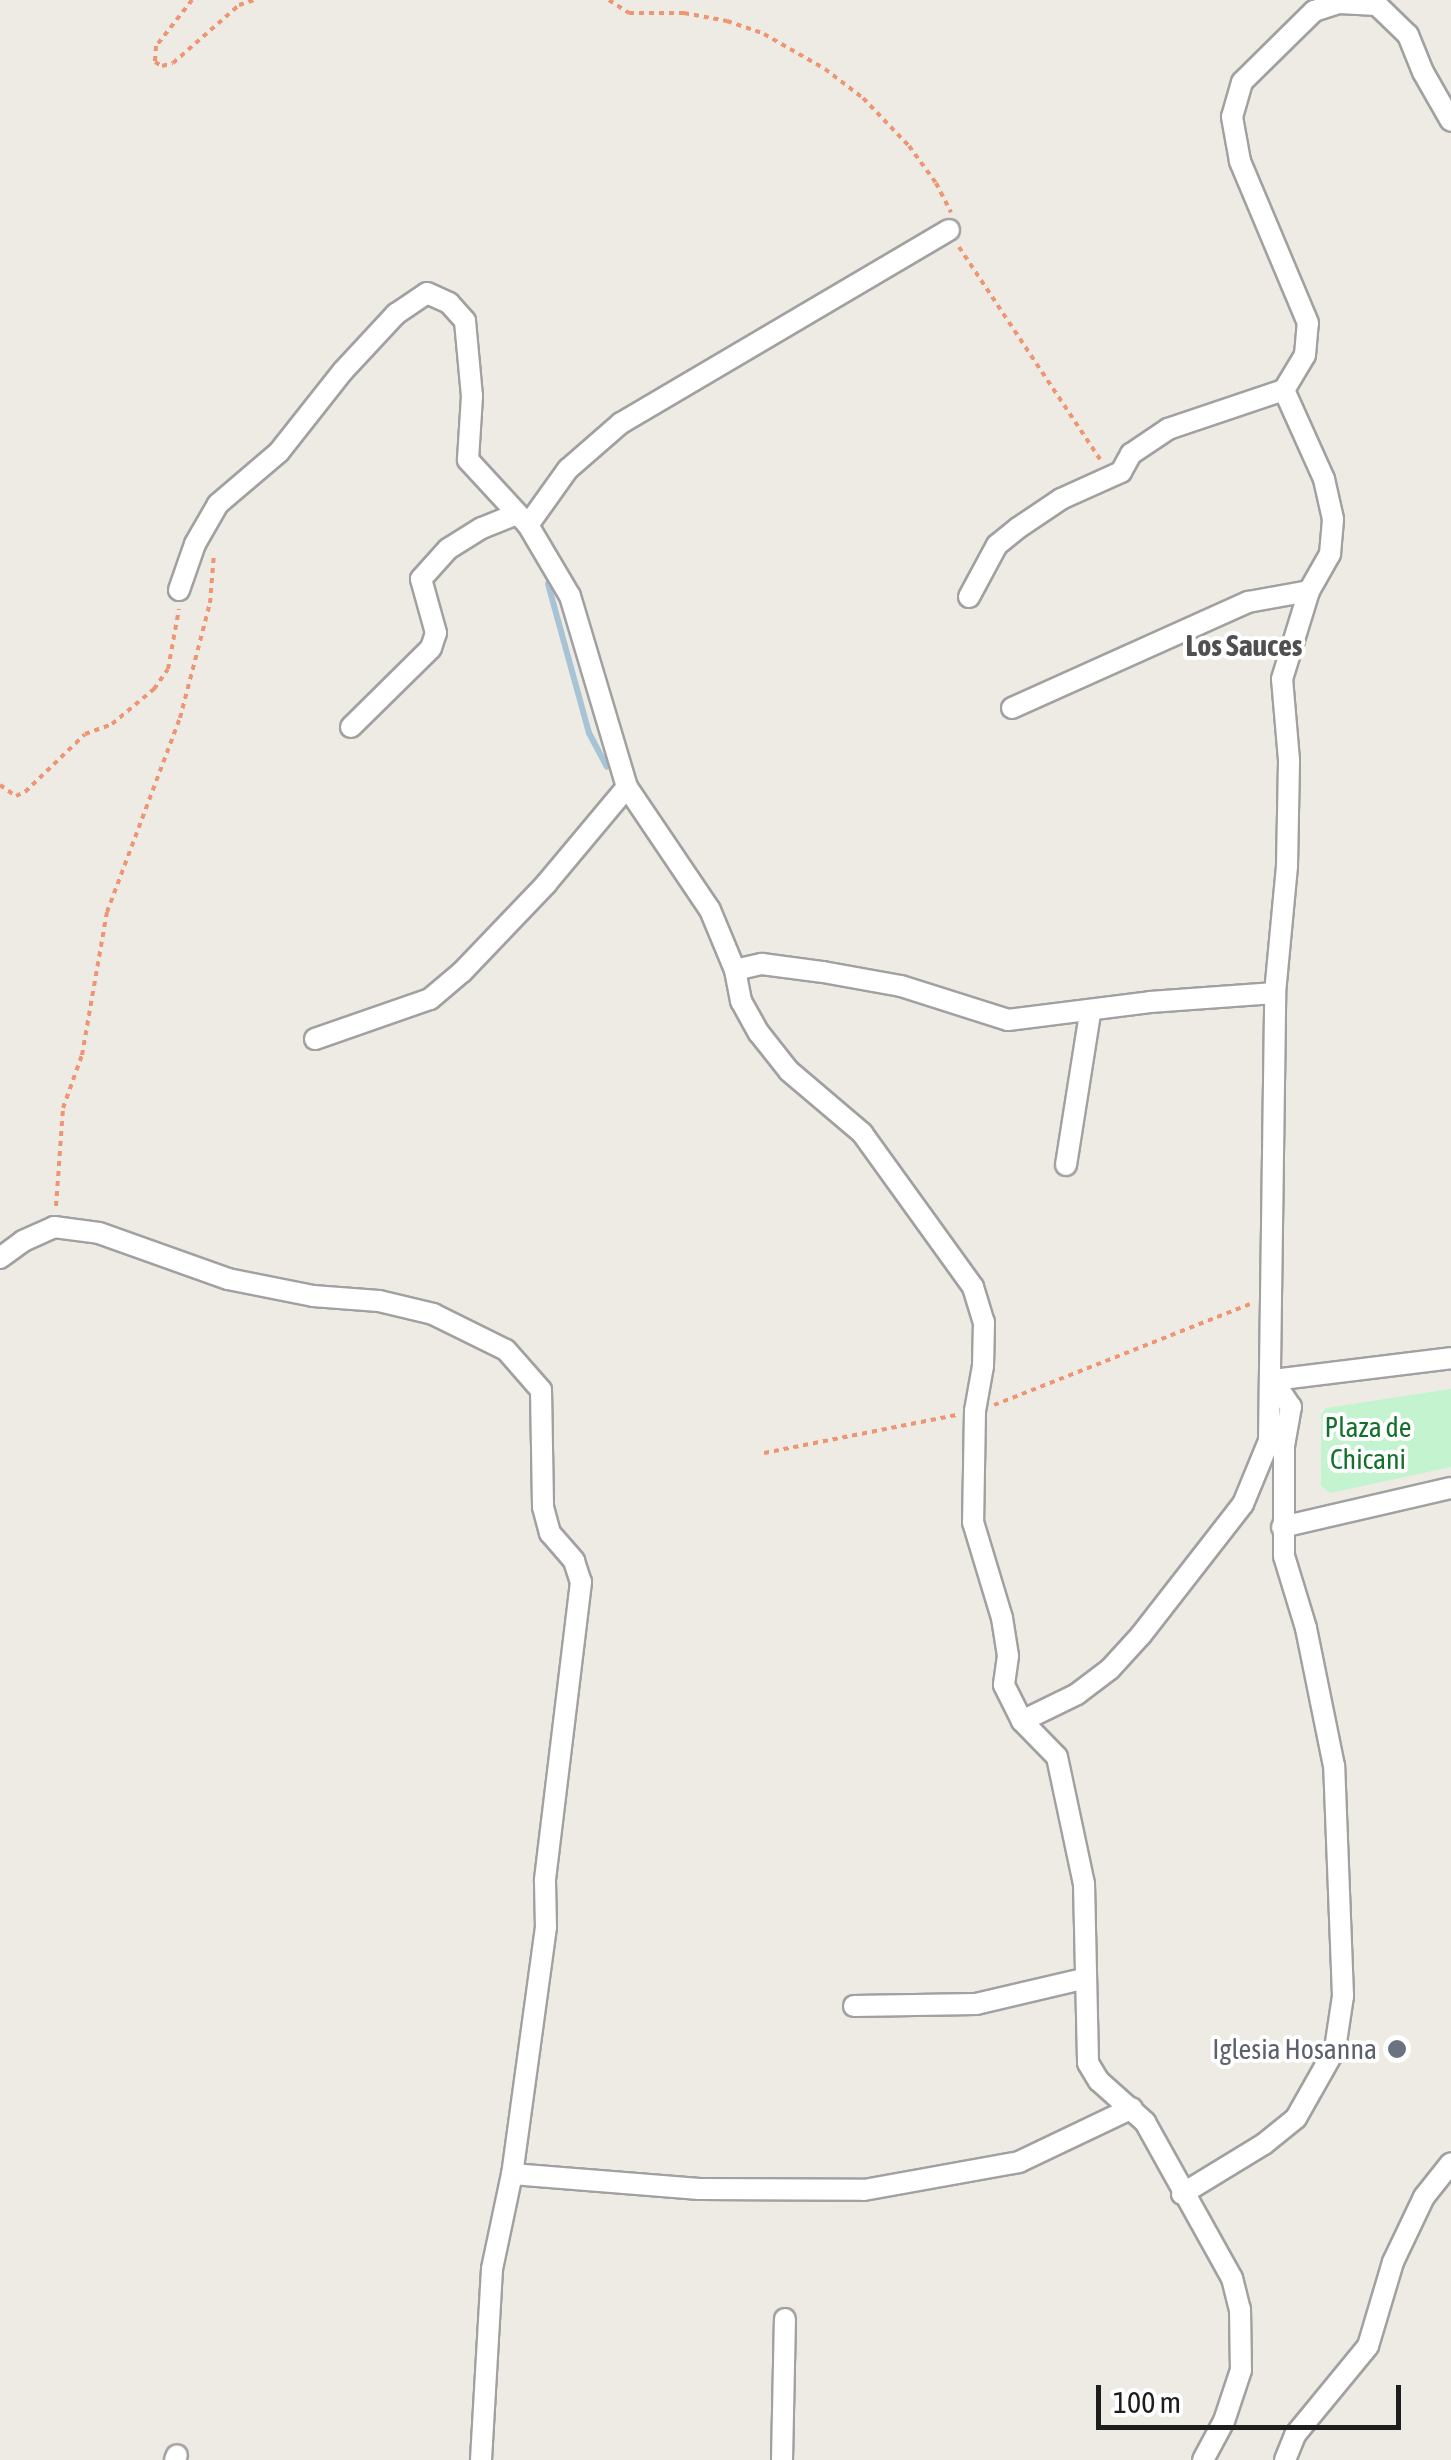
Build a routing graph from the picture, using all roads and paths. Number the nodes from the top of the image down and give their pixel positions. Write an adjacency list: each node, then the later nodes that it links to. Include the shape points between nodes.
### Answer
1 (192, 0): 2 (path, via 156,46 162,66)
2 (254, 0)
3 (609, 0): 6 (path, via 630,12 727,21 825,69 909,146 948,202)
4 (1310, 5): 5 (street, via 1378,5 1408,35); 7 (street, via 1242,82 1232,117 1240,161 1308,323 1306,354)
5 (1451, 121)
6 (949, 230): 8 (path, via 1094,455); 9 (street, via 620,423)
7 (1284, 390): 8 (street, via 1168,428 1131,454); 12 (street, via 1324,479 1333,519 1330,554)
8 (1121, 472): 13 (street, via 1062,499 997,544)
9 (522, 520): 11 (street, via 468,460 472,396 465,320 449,302 427,294 396,314 279,452 218,504); 15 (street, via 482,528 448,549 421,579 436,634 432,648); 17 (street, via 570,596)
10 (215, 544): 23 (path, via 210,603 180,718 107,912 82,1055 63,1108)
11 (179, 590): 16 (path, via 175,646 154,689 112,724 86,734 25,792 16,796)
12 (1309, 591): 14 (street, via 1248,602); 19 (street, via 1282,679 1288,848)
13 (969, 597)
14 (1012, 708)
15 (351, 727)
16 (0, 785)
17 (626, 788): 18 (street, via 710,910); 21 (street, via 546,884 430,999)
18 (735, 970): 20 (street, via 762,964 901,986 1008,1020); 28 (street, via 741,1001 759,1033 789,1071 862,1133 973,1287 984,1322)
19 (1275, 993): 20 (street); 25 (street)
20 (1090, 1013): 22 (street)
21 (315, 1039)
22 (1066, 1165)
23 (54, 1227): 24 (street); 37 (street, via 99,1234 228,1279 433,1314 506,1350 541,1390 542,1506 550,1534 574,1561 581,1582 545,1881 546,1926)
24 (0, 1258)
25 (1269, 1297): 27 (street); 28 (path)
26 (1451, 1358): 27 (street)
27 (1273, 1380): 31 (street, via 1291,1407); 32 (street, via 1269,1440 1243,1504 1110,1669)
28 (976, 1411): 29 (path); 32 (street, via 973,1522 1002,1618 1004,1685)
29 (764, 1453)
30 (1451, 1488): 31 (street)
31 (1282, 1527): 38 (street, via 1334,1766 1343,1996 1336,2050 1296,2118)
32 (1022, 1722): 33 (street, via 1057,1757 1084,1884)
33 (1084, 1979): 34 (street, via 976,2004); 35 (street, via 1088,2063)
34 (854, 2006)
35 (1132, 2108): 37 (street, via 1019,2162 864,2190 700,2189); 38 (street)
36 (1451, 2163): 43 (street, via 1424,2197 1393,2262 1368,2346 1295,2435)
37 (512, 2174): 40 (street, via 492,2269)
38 (1182, 2194): 42 (street, via 1232,2278 1240,2309 1241,2370)
39 (785, 2319): 41 (street)
40 (481, 2460)
41 (782, 2460)
42 (1203, 2460)
43 (1285, 2460)

